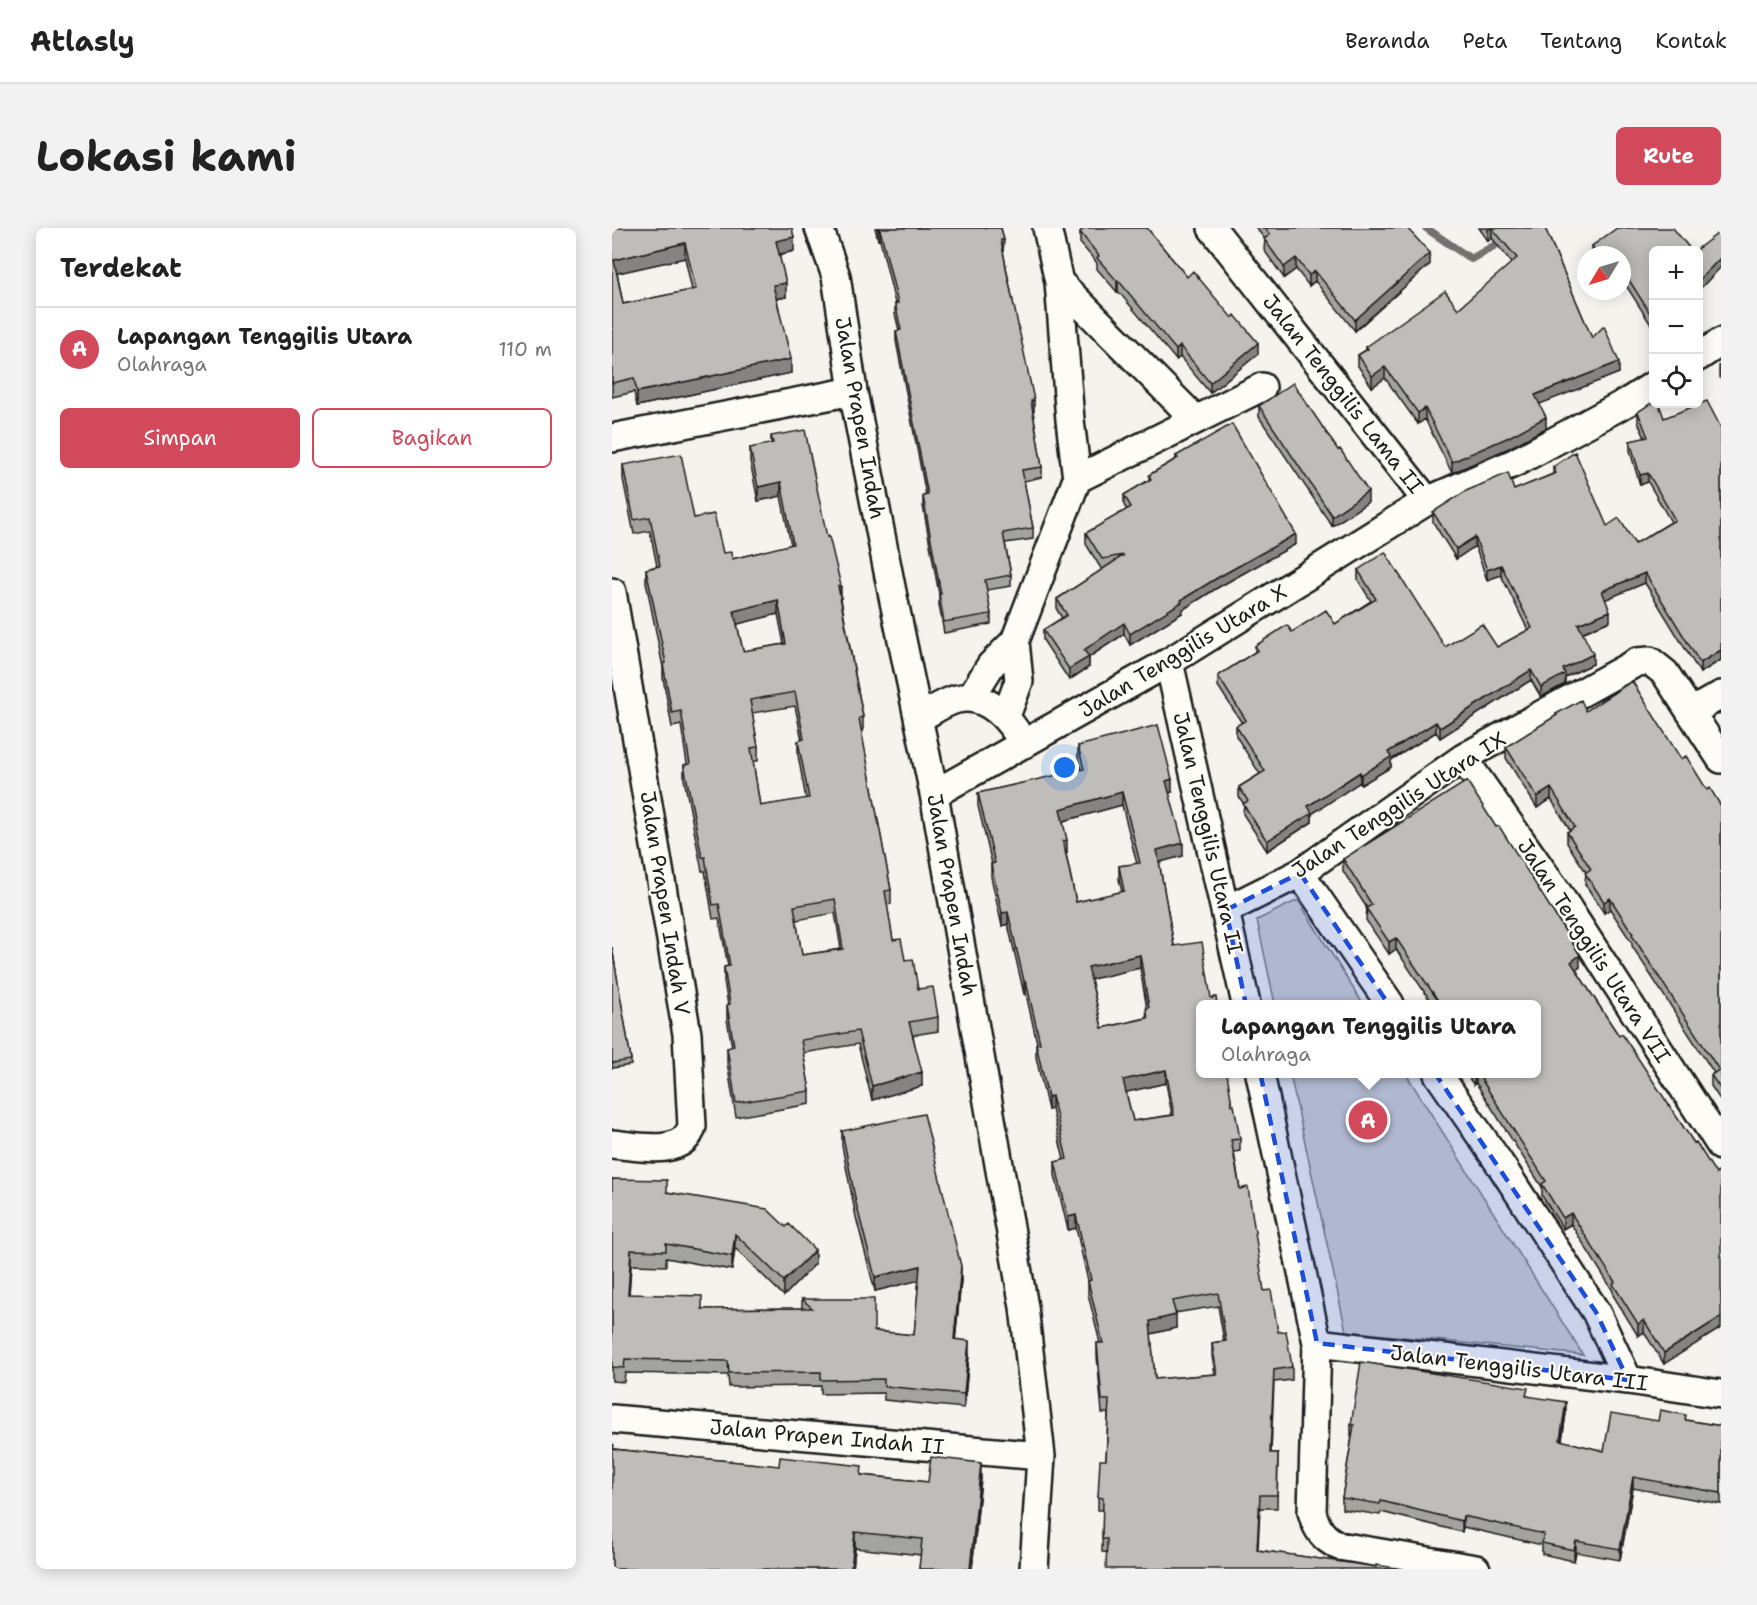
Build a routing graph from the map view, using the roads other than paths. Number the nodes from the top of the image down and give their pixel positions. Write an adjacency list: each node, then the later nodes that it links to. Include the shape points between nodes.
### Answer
1 (819, 228): 9 (street, Jalan Prapen Indah, via 836,276)
2 (1047, 228): 4 (street)
3 (1212, 228): 13 (street, Jalan Tenggilis Lama II)
4 (1059, 282): 10 (street); 12 (street)
5 (1721, 342): 6 (street)
6 (1703, 354)
7 (1262, 387): 10 (street)
8 (1649, 388): 13 (street, Jalan Tenggilis Lama II, via 1516,462)
9 (853, 391): 11 (street); 22 (street, Jalan Prapen Indah)
10 (1195, 419): 12 (street)
11 (612, 438)
12 (1077, 479): 15 (street)
13 (1427, 501): 16 (street, Jalan Tenggilis Utara X)
14 (612, 592): 17 (street, Jalan Prapen Indah V)
15 (1015, 641): 19 (street, via 988,668); 21 (street, via 1019,681)
16 (1169, 662): 23 (street, Jalan Tenggilis Utara X); 28 (street, Jalan Tenggilis Utara II)
17 (620, 677): 33 (street, Jalan Prapen Indah V, via 687,1034 692,1126 690,1134 675,1145)
18 (1721, 695): 20 (street)
19 (971, 697): 21 (street); 22 (street, via 955,699)
20 (1692, 712): 24 (street, Jalan Tenggilis Utara IX, via 1665,672 1650,661 1637,662); 25 (street)
21 (1006, 716): 23 (street)
22 (919, 718): 26 (street, Jalan Prapen Indah)
23 (1023, 744): 26 (street, Jalan Tenggilis Utara X)
24 (1463, 758): 27 (street, Jalan Tenggilis Utara IX); 34 (street, Jalan Tenggilis Utara VII, via 1557,892)
25 (1721, 759)
26 (934, 794): 39 (street, Jalan Prapen Indah, via 1024,1307)
27 (1300, 873): 28 (street, Jalan Tenggilis Utara IX); 30 (street)
28 (1226, 910): 29 (street, Jalan Tenggilis Utara II)
29 (1245, 1000)
30 (1387, 1000)
31 (1261, 1078): 35 (street)
32 (1441, 1078): 36 (street, via 1596,1312)
33 (612, 1144)
34 (1721, 1146)
35 (1317, 1343): 36 (street, Jalan Tenggilis Utara III); 41 (street, via 1312,1512 1319,1531 1339,1546)
36 (1628, 1380): 37 (street, Jalan Tenggilis Utara III)
37 (1721, 1394)
38 (612, 1419): 39 (street, Jalan Prapen Indah II)
39 (1041, 1456): 40 (street, Jalan Prapen Indah)
40 (1034, 1569)
41 (1476, 1569)

